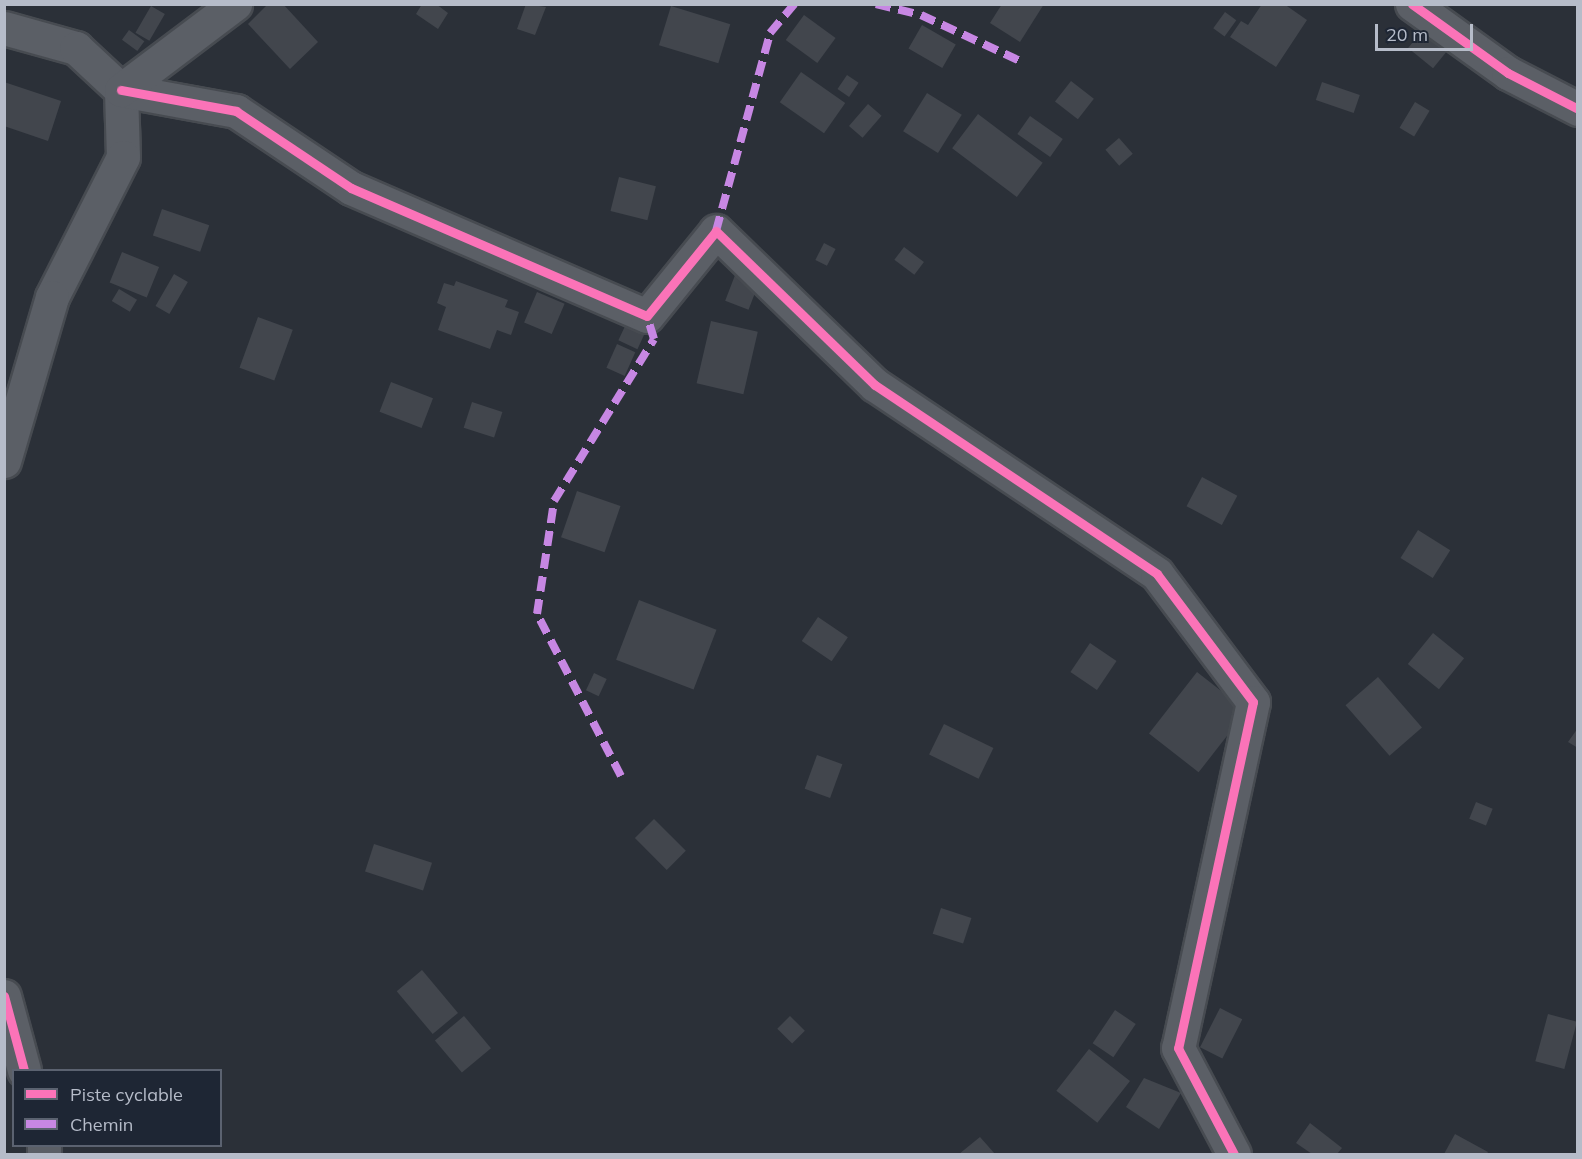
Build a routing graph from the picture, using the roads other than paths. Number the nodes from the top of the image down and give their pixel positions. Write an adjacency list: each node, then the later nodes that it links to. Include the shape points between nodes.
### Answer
1 (235, 4): 4 (street)
2 (1412, 4): 5 (street, via 1508,73)
3 (4, 28): 4 (street, via 76,48)
4 (121, 90): 6 (street, via 123,157 52,297); 9 (street, via 236,111 351,188 647,316 716,231 875,385 1157,574 1253,702 1178,1048)
5 (1578, 109)
6 (4, 461)
7 (4, 996): 8 (street)
8 (23, 1069)
9 (1234, 1155)

